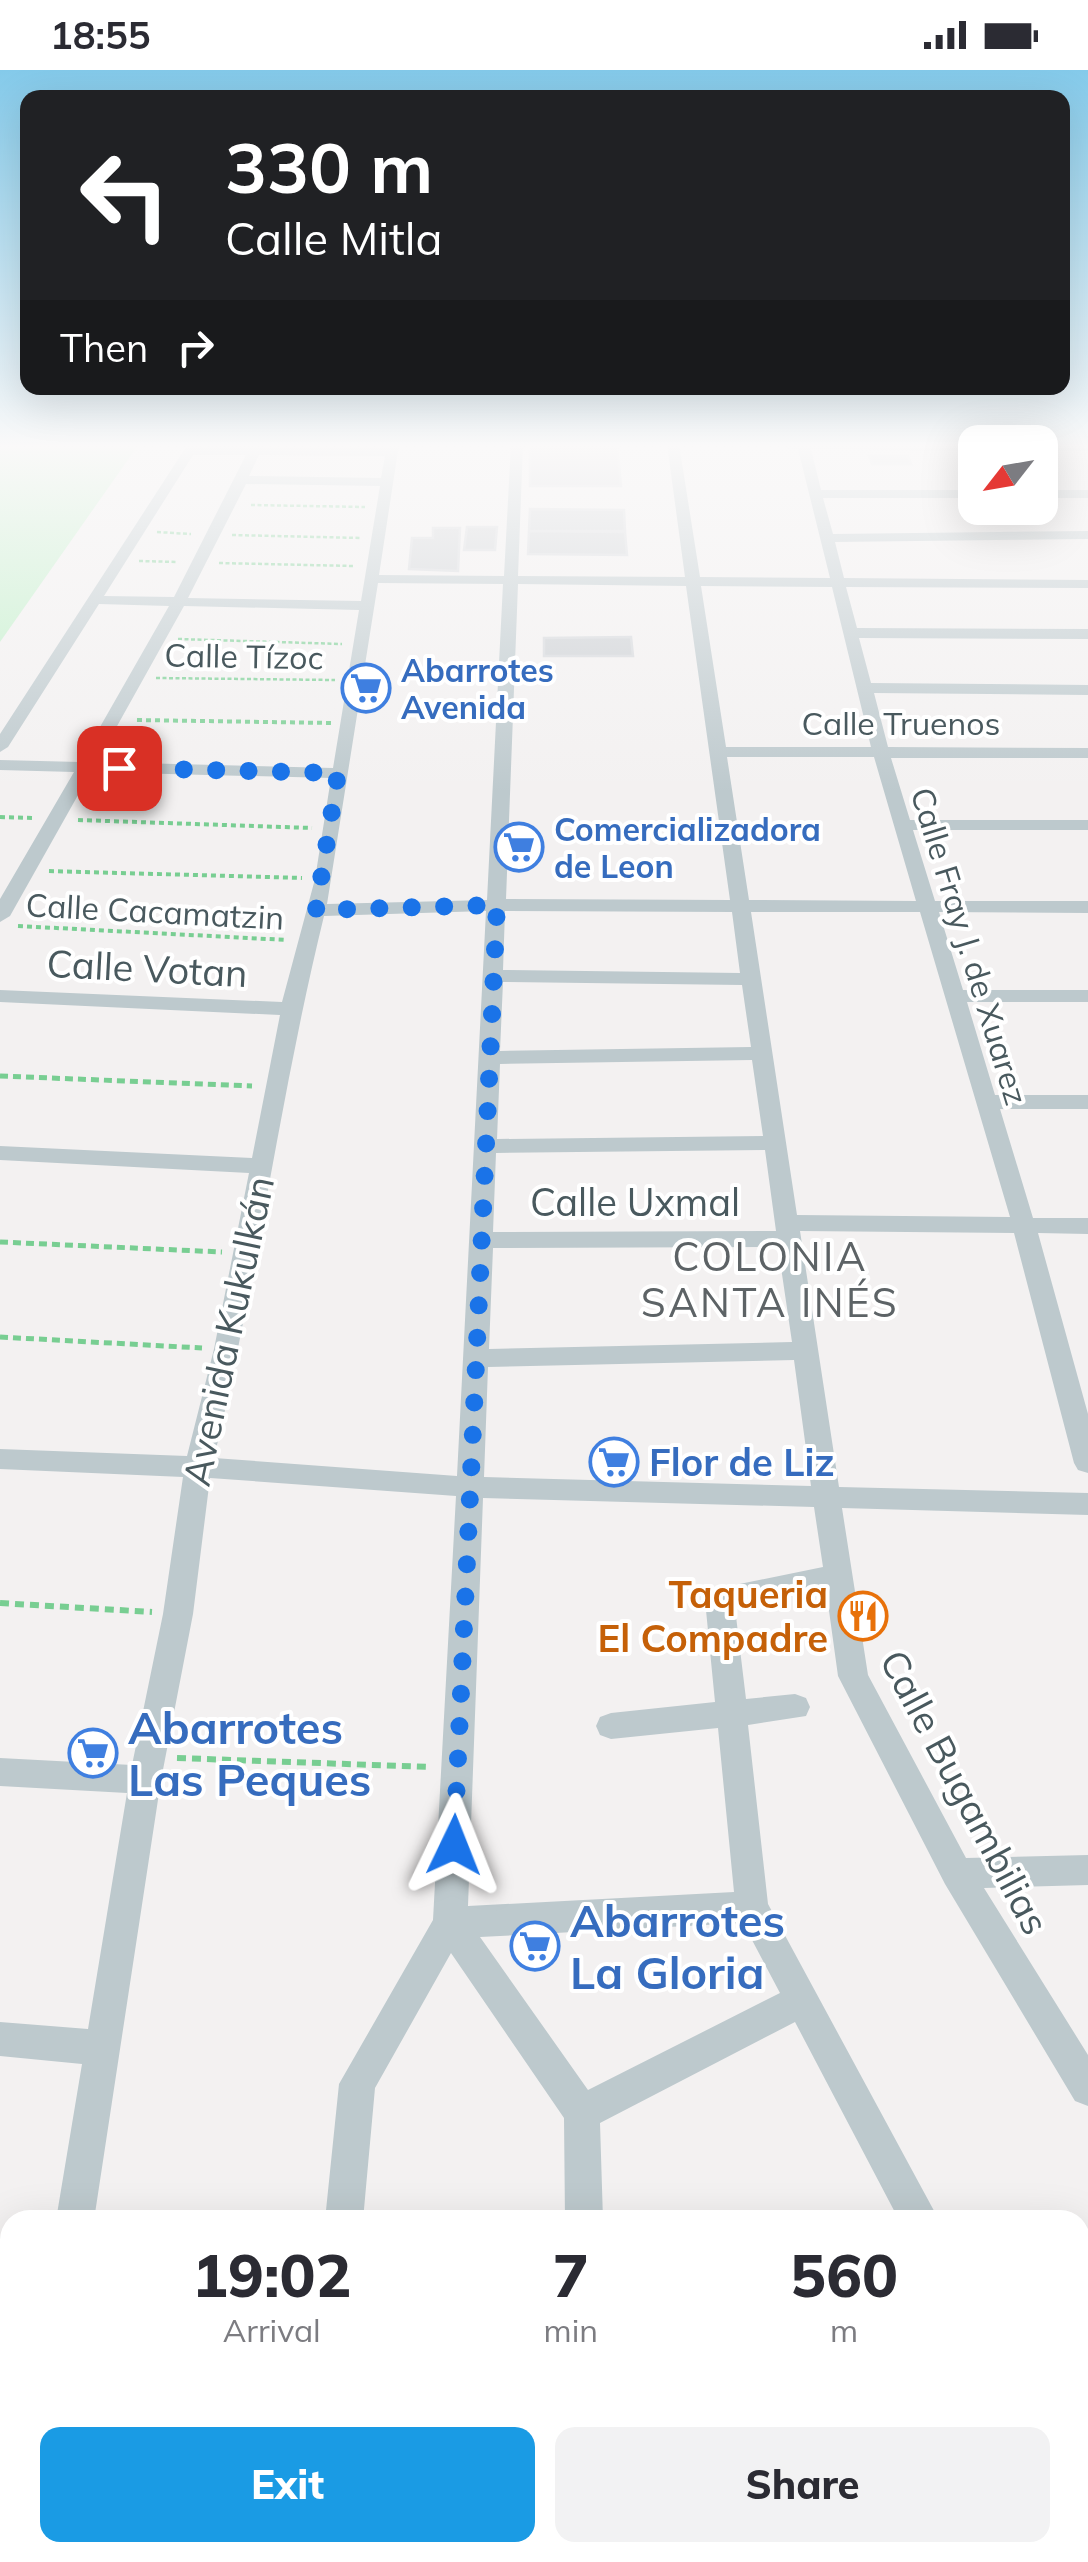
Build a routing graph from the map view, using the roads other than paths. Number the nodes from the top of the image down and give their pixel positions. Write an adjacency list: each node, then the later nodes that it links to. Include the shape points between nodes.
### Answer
1 (121, 560): 12 (street)
2 (198, 560): 13 (street)
3 (373, 560): 7 (street, Avenida Kukulkán)
4 (511, 560): 8 (street)
5 (689, 560): 9 (street, Calle Bugambilias)
6 (830, 560): 10 (street, Calle Fray J. de Xuarez)
7 (371, 573): 8 (street); 14 (street, Avenida Kukulkán)
8 (510, 578): 9 (street); 28 (street)
9 (692, 580): 10 (street); 20 (street, Calle Bugambilias)
10 (837, 584): 11 (street); 15 (street, Calle Fray J. de Xuarez)
11 (1088, 584)
12 (96, 600): 13 (street); 19 (street)
13 (176, 602): 14 (street); 24 (street)
14 (367, 606): 25 (street, Avenida Kukulkán)
15 (851, 634): 16 (street); 17 (street, Calle Fray J. de Xuarez)
16 (1088, 634)
17 (867, 688): 18 (street); 21 (street, Calle Fray J. de Xuarez)
18 (1088, 690)
19 (0, 747)
20 (715, 752): 21 (street, Calle Truenos); 29 (street, Calle Bugambilias)
21 (881, 752): 22 (street, Calle Truenos); 26 (street, Calle Fray J. de Xuarez)
22 (1088, 753)
23 (0, 765): 24 (street)
24 (82, 766): 25 (street); 33 (street)
25 (338, 773): 32 (street, Avenida Kukulkán)
26 (904, 825): 27 (street); 30 (street, Calle Fray J. de Xuarez)
27 (1088, 825)
28 (497, 905): 29 (street); 32 (street); 34 (street)
29 (741, 908): 30 (street); 35 (street, Calle Bugambilias)
30 (930, 908): 31 (street); 37 (street, Calle Fray J. de Xuarez)
31 (1088, 908)
32 (316, 910): 39 (street, Avenida Kukulkán)
33 (0, 916)
34 (492, 976): 35 (street); 41 (street)
35 (751, 979): 40 (street, Calle Bugambilias)
36 (0, 996): 39 (street, Calle Votan)
37 (956, 996): 38 (street); 42 (street, Calle Fray J. de Xuarez)
38 (1088, 996)
39 (291, 1009): 47 (street, Avenida Kukulkán)
40 (762, 1053): 41 (street); 44 (street, Calle Bugambilias)
41 (490, 1058): 45 (street)
42 (985, 1102): 43 (street); 48 (street, Calle Fray J. de Xuarez)
43 (1088, 1102)
44 (775, 1143): 45 (street); 50 (street, Calle Bugambilias)
45 (486, 1146): 51 (street)
46 (0, 1153): 47 (street)
47 (262, 1166): 56 (street, Avenida Kukulkán)
48 (1024, 1226): 49 (street, Calle Uxmal); 50 (street, Calle Uxmal); 55 (street, Calle Fray J. de Xuarez)
49 (1088, 1226)
50 (787, 1231): 51 (street, Calle Uxmal); 52 (street, Calle Bugambilias)
51 (482, 1240): 53 (street)
52 (805, 1351): 53 (street); 58 (street, Calle Bugambilias)
53 (476, 1358): 57 (street)
54 (0, 1459): 56 (street)
55 (1088, 1464)
56 (198, 1466): 57 (street); 64 (street, Avenida Kukulkán)
57 (470, 1486): 58 (street); 69 (street)
58 (828, 1494): 59 (street); 60 (street, Calle Bugambilias)
59 (1088, 1504)
60 (839, 1575): 62 (street, via 720,1600); 67 (street, Calle Bugambilias, via 853,1676)
61 (795, 1707): 62 (street)
62 (732, 1716): 63 (street); 68 (street)
63 (611, 1726)
64 (147, 1768): 65 (street); 72 (street, Avenida Kukulkán)
65 (0, 1772)
66 (1088, 1870): 67 (street)
67 (957, 1873): 73 (street, Calle Bugambilias)
68 (752, 1908): 69 (street); 70 (street)
69 (450, 1922): 74 (street); 76 (street, via 357,2084)
70 (801, 2000): 74 (street); 78 (street)
71 (0, 2039): 72 (street)
72 (102, 2048): 75 (street, Avenida Kukulkán)
73 (1088, 2088)
74 (582, 2113): 77 (street)
75 (78, 2210)
76 (345, 2210)
77 (584, 2210)
78 (915, 2210)

